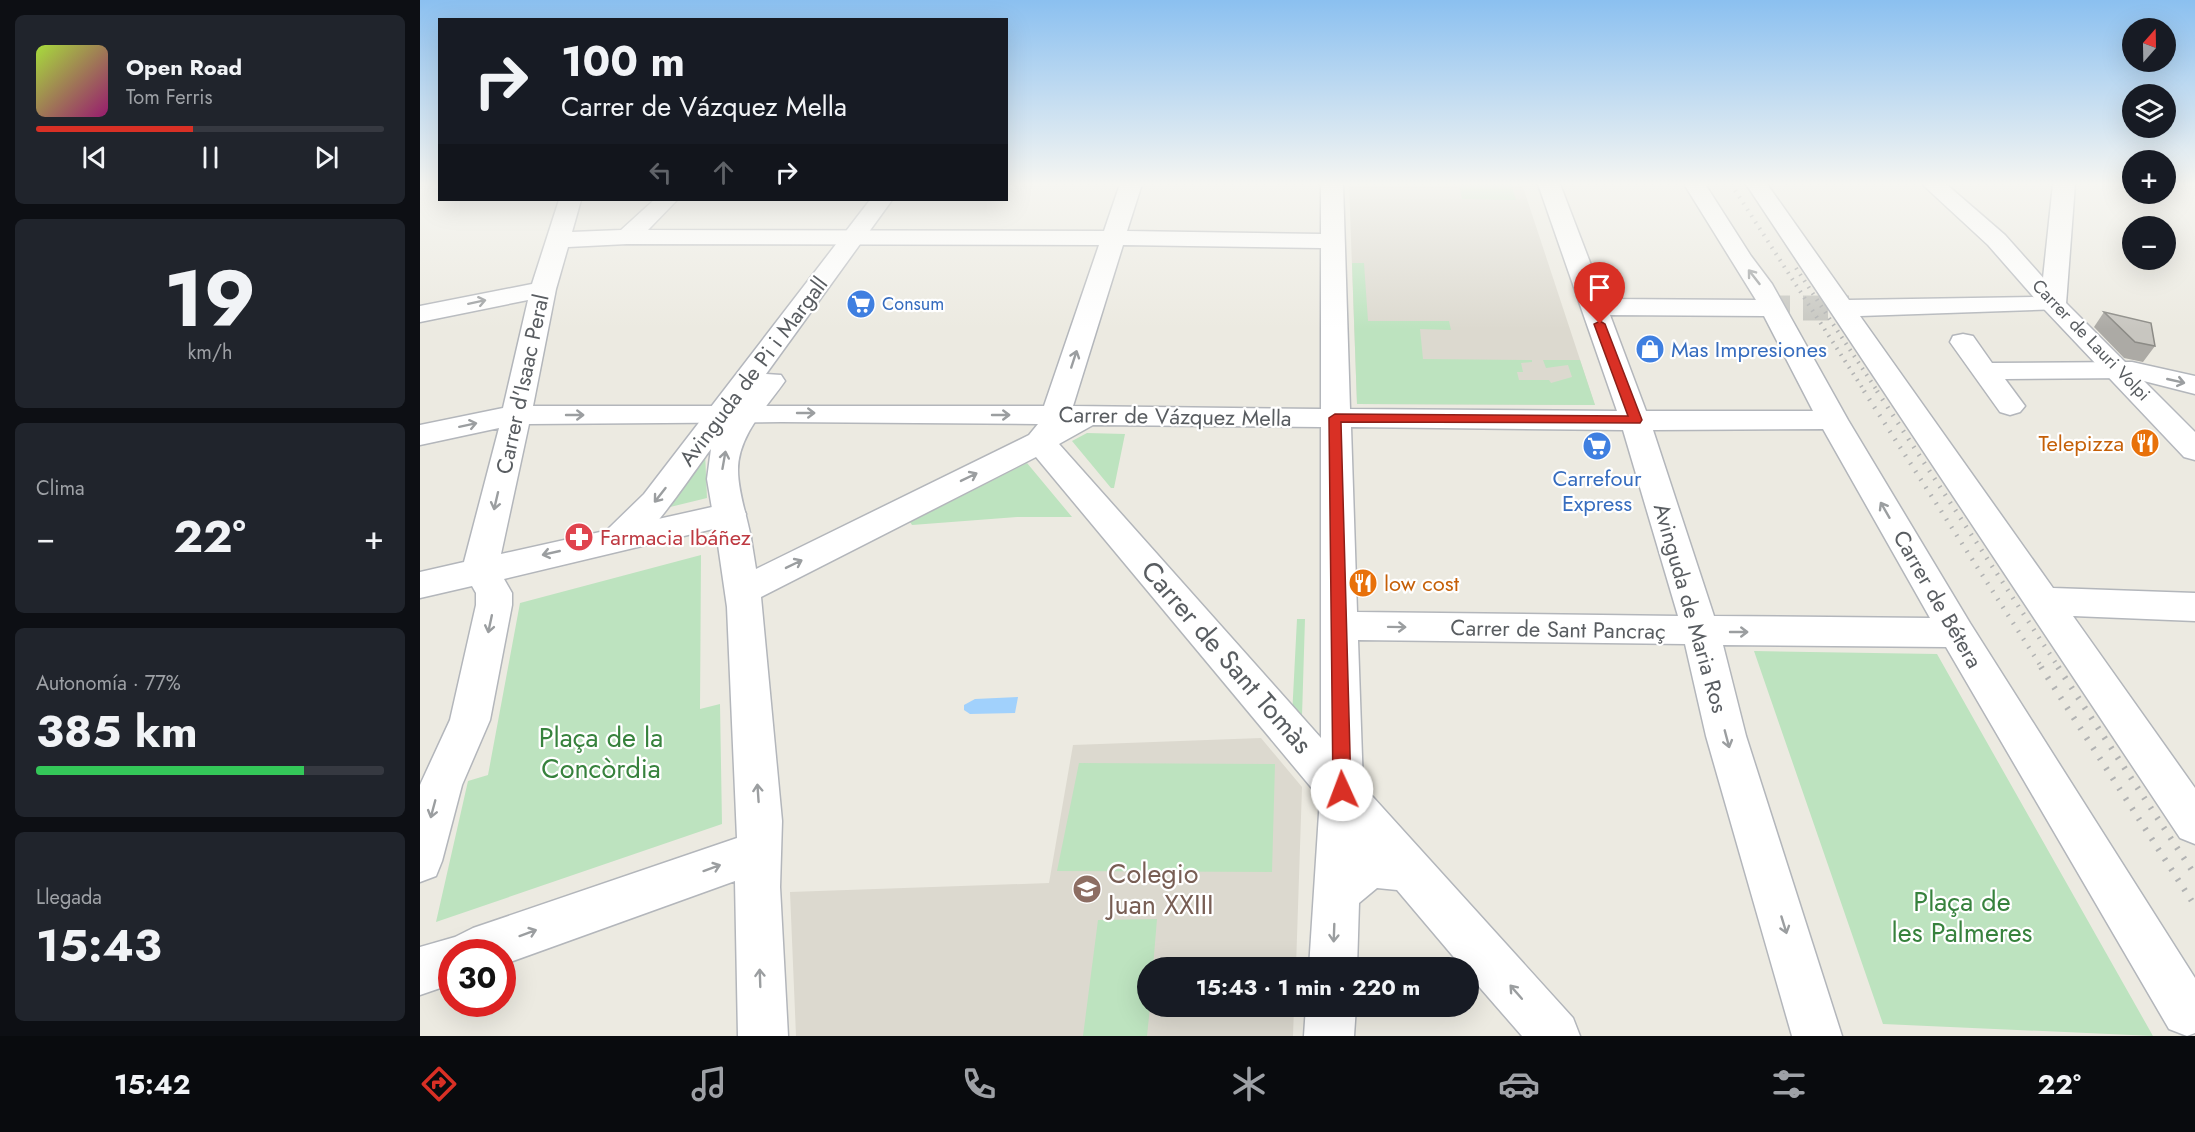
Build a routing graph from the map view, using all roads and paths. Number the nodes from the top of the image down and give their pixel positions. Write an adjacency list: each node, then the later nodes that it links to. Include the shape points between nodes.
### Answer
1 (559, 232): 14 (street, Carrer d'Isaac Peral)
2 (632, 232): 12 (street)
3 (865, 232): 13 (street, Avinguda de Pi i Margall)
4 (868, 232): 13 (street, Avinguda de Pi i Margall)
5 (1115, 232): 15 (street)
6 (1332, 232): 16 (street)
7 (1567, 232): 19 (street, Avinguda de Maria Ros)
8 (1724, 232): 32 (street, Carrer de Bétera, one-way to 8, via 1760,284)
9 (1789, 232): 41 (street)
10 (1987, 232): 18 (street, Carrer de Lauri Volpi)
11 (2060, 232): 18 (street)
12 (627, 237): 13 (street); 14 (street)
13 (862, 238): 15 (street); 28 (street, Avinguda de Pi i Margall)
14 (556, 240): 17 (street, Carrer d'Isaac Peral)
15 (1113, 240): 16 (street); 33 (street, one-way to 15)
16 (1332, 241): 30 (street)
17 (543, 289): 22 (street, one-way to 17); 29 (street, Carrer d'Isaac Peral)
18 (2053, 304): 20 (street); 24 (street, Carrer de Lauri Volpi)
19 (1594, 307): 21 (street); 31 (street, Avinguda de Maria Ros)
20 (1849, 308)
21 (1765, 309)
22 (420, 314)
23 (1963, 342): 25 (street)
24 (2116, 369): 25 (street); 26 (street, one-way to 26); 35 (street, Carrer de Lauri Volpi)
25 (1985, 371): 27 (street)
26 (2195, 385)
27 (2010, 406)
28 (734, 414): 29 (street, Carrer de Vázquez Mella, one-way to 28); 33 (street, Carrer de Vázquez Mella, one-way to 33); 36 (street, Avinguda de Pi i Margall, one-way to 28, via 722,467); 37 (street, Avinguda de Pi i Margall, one-way to 37)
29 (516, 415): 34 (street, Carrer de Vázquez Mella, one-way to 29); 38 (street, Carrer d'Isaac Peral, one-way to 38)
30 (1335, 418): 31 (street, Carrer de Vázquez Mella); 33 (street, Carrer de Vázquez Mella, via 1088,416); 43 (street)
31 (1635, 420): 32 (street, Carrer de Vázquez Mella); 44 (street, Avinguda de Maria Ros)
32 (1833, 420): 45 (street, Carrer de Bétera, one-way to 32)
33 (1048, 429): 40 (street, one-way to 33); 46 (street, Carrer de Sant Tomàs)
34 (420, 435)
35 (2195, 450)
36 (732, 526): 37 (street); 40 (street)
37 (620, 537): 38 (street, one-way to 38)
38 (480, 569): 39 (street); 49 (street, one-way to 49, via 494,593 494,605 470,720 441,785)
39 (420, 585)
40 (742, 591): 48 (street, one-way to 40)
41 (2043, 601): 42 (street); 47 (street)
42 (2195, 607)
43 (1339, 626): 44 (street, Carrer de Sant Pancraç, one-way to 44); 46 (street)
44 (1701, 632): 45 (street, Carrer de Sant Pancraç, one-way to 45); 61 (street, Avinguda de Maria Ros, one-way to 61, via 1726,736)
45 (1956, 633): 56 (street, Carrer de Bétera)
46 (1342, 790): 50 (street, Carrer de Sant Tomàs); 51 (street)
47 (2195, 824)
48 (759, 851): 52 (street, one-way to 48); 58 (street, one-way to 48)
49 (420, 861)
50 (1412, 874): 51 (street, via 1375,866 1360,872); 60 (street, Carrer de Sant Tomàs, one-way to 50)
51 (1336, 894): 53 (street, one-way to 53)
52 (510, 939)
53 (1333, 957)
54 (438, 965): 55 (street)
55 (420, 971)
56 (2187, 1011)
57 (1330, 1017): 59 (street)
58 (763, 1036)
59 (1329, 1036)
60 (1555, 1036)
61 (1817, 1036)

